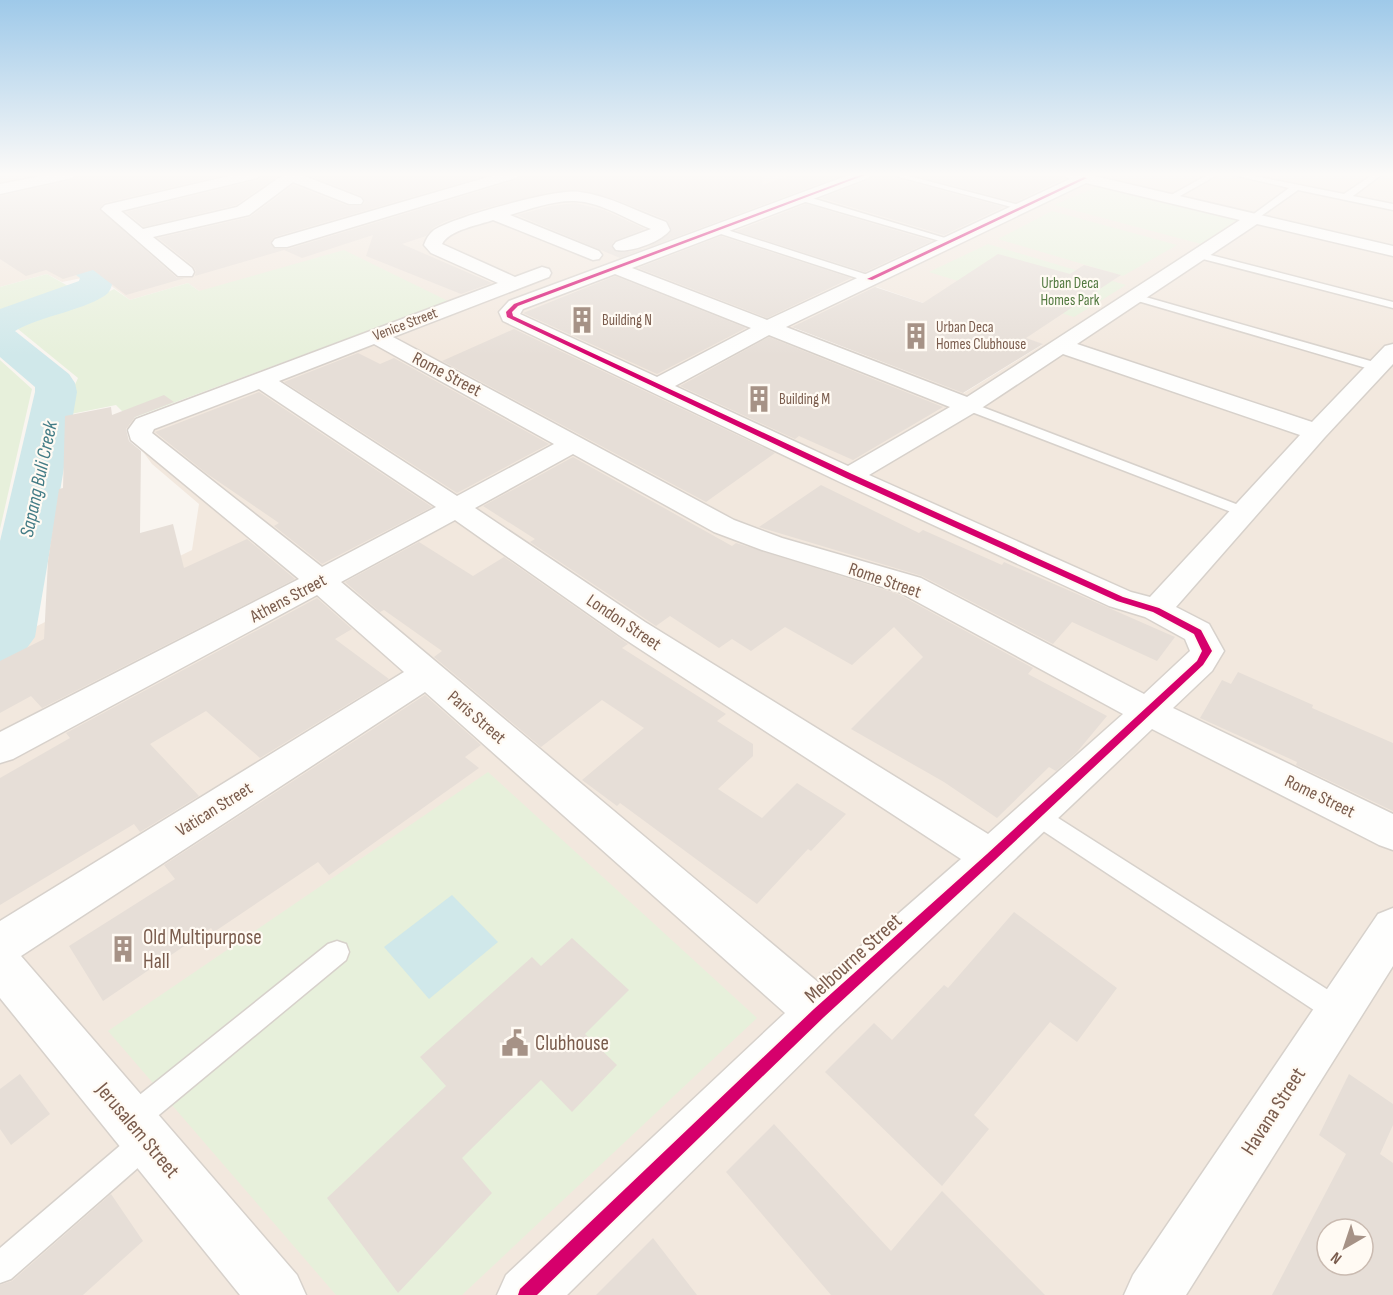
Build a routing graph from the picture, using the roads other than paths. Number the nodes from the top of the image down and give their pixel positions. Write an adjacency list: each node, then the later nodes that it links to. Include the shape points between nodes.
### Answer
1 (139, 235): 18 (street)
2 (306, 235): 13 (street)
3 (438, 235): 20 (street, via 433,245 437,249)
4 (542, 235): 15 (street)
5 (653, 235): 15 (street, Venice Street)
6 (703, 235): 17 (street)
7 (735, 235): 19 (lane)
8 (931, 235): 12 (lane)
9 (962, 235): 12 (street)
10 (1228, 235): 16 (street)
11 (1327, 235): 14 (street)
12 (950, 241): 19 (street)
13 (281, 243)
14 (1393, 251)
15 (593, 255): 20 (street, Venice Street)
16 (1199, 255): 21 (street); 22 (lane)
17 (615, 268): 23 (street); 28 (street, via 516,305 509,312 510,317)
18 (185, 272)
19 (870, 279): 23 (street)
20 (514, 283): 24 (street, Venice Street)
21 (1136, 297): 25 (street); 26 (lane)
22 (1393, 305)
23 (767, 328): 28 (street); 29 (street)
24 (375, 336): 27 (street, Venice Street); 32 (street, Rome Street)
25 (1061, 346): 29 (street); 31 (street)
26 (1385, 359): 31 (street)
27 (260, 379): 30 (street, Venice Street); 34 (street, London Street)
28 (657, 386): 33 (street)
29 (969, 406): 33 (street); 35 (lane)
30 (145, 424): 36 (street, Paris Street, via 140,435)
31 (1316, 432): 35 (street)
32 (575, 443): 34 (street, Athens Street); 39 (street, Rome Street, via 724,526 910,585)
33 (849, 476): 37 (street, via 1120,599)
34 (455, 507): 36 (street, Athens Street); 43 (street, London Street, via 634,630)
35 (1244, 512): 37 (street)
36 (320, 581): 38 (street, Paris Street); 40 (street, Athens Street)
37 (1156, 610): 39 (street, Melbourne Street, via 1198,632 1207,651 1200,663)
38 (427, 674): 45 (street, Vatican Street); 49 (street, Paris Street)
39 (1147, 711): 41 (street, Melbourne Street); 42 (street, Rome Street)
40 (0, 749)
41 (1036, 815): 43 (street, Melbourne Street); 48 (lane)
42 (1393, 833)
43 (991, 857): 49 (street, Melbourne Street)
44 (1393, 928): 48 (street, Havana Street)
45 (0, 945)
46 (337, 952): 50 (lane)
47 (0, 964): 50 (street, Jerusalem Street)
48 (1338, 1011): 54 (street, Havana Street)
49 (819, 1013): 53 (street, Melbourne Street)
50 (139, 1130): 51 (lane); 52 (street, Jerusalem Street)
51 (0, 1268)
52 (277, 1295)
53 (525, 1295)
54 (1153, 1295)

